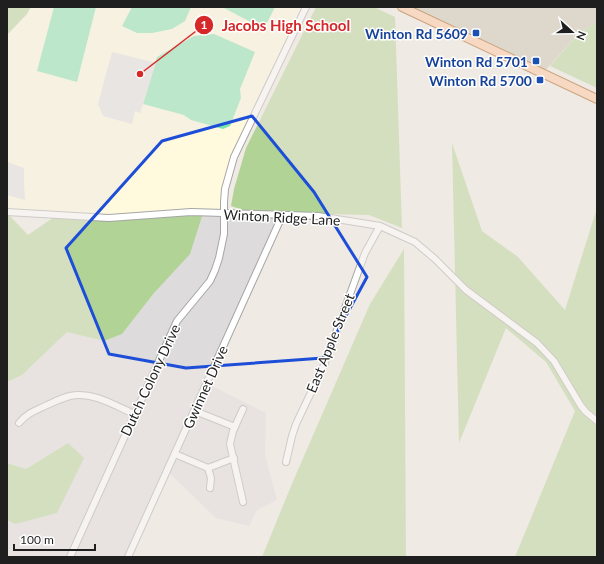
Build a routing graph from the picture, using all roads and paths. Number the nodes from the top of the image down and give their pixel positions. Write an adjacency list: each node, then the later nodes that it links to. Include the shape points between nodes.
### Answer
1 (306, 7): 5 (street, Dutch Colony Drive, via 234,157 225,189)
2 (402, 7): 3 (main road)
3 (597, 99)
4 (7, 212): 5 (street, Winton Ridge Lane, via 109,218 191,212)
5 (224, 214): 6 (street, Winton Ridge Lane); 10 (street, Dutch Colony Drive, via 222,246 215,270 210,281 177,321)
6 (282, 216): 7 (street, Winton Ridge Lane, via 318,216); 9 (street, Gwinnet Drive)
7 (380, 226): 11 (street, Winton Ridge Lane, via 415,242 472,295 536,342 554,362 586,412); 16 (street, East Apple Street, via 365,253 325,363 296,424)
8 (243, 409): 13 (street)
9 (195, 411): 13 (street); 14 (street, Gwinnet Drive)
10 (134, 414): 12 (street, via 98,398 76,395 62,398 26,415); 20 (street, Dutch Colony Drive)
11 (597, 421)
12 (19, 423)
13 (235, 427): 15 (street, via 230,444)
14 (175, 454): 17 (street); 21 (street, Gwinnet Drive)
15 (234, 458): 17 (street); 19 (street)
16 (286, 462)
17 (208, 468): 18 (street)
18 (210, 488)
19 (243, 502)
20 (70, 557)
21 (128, 557)

